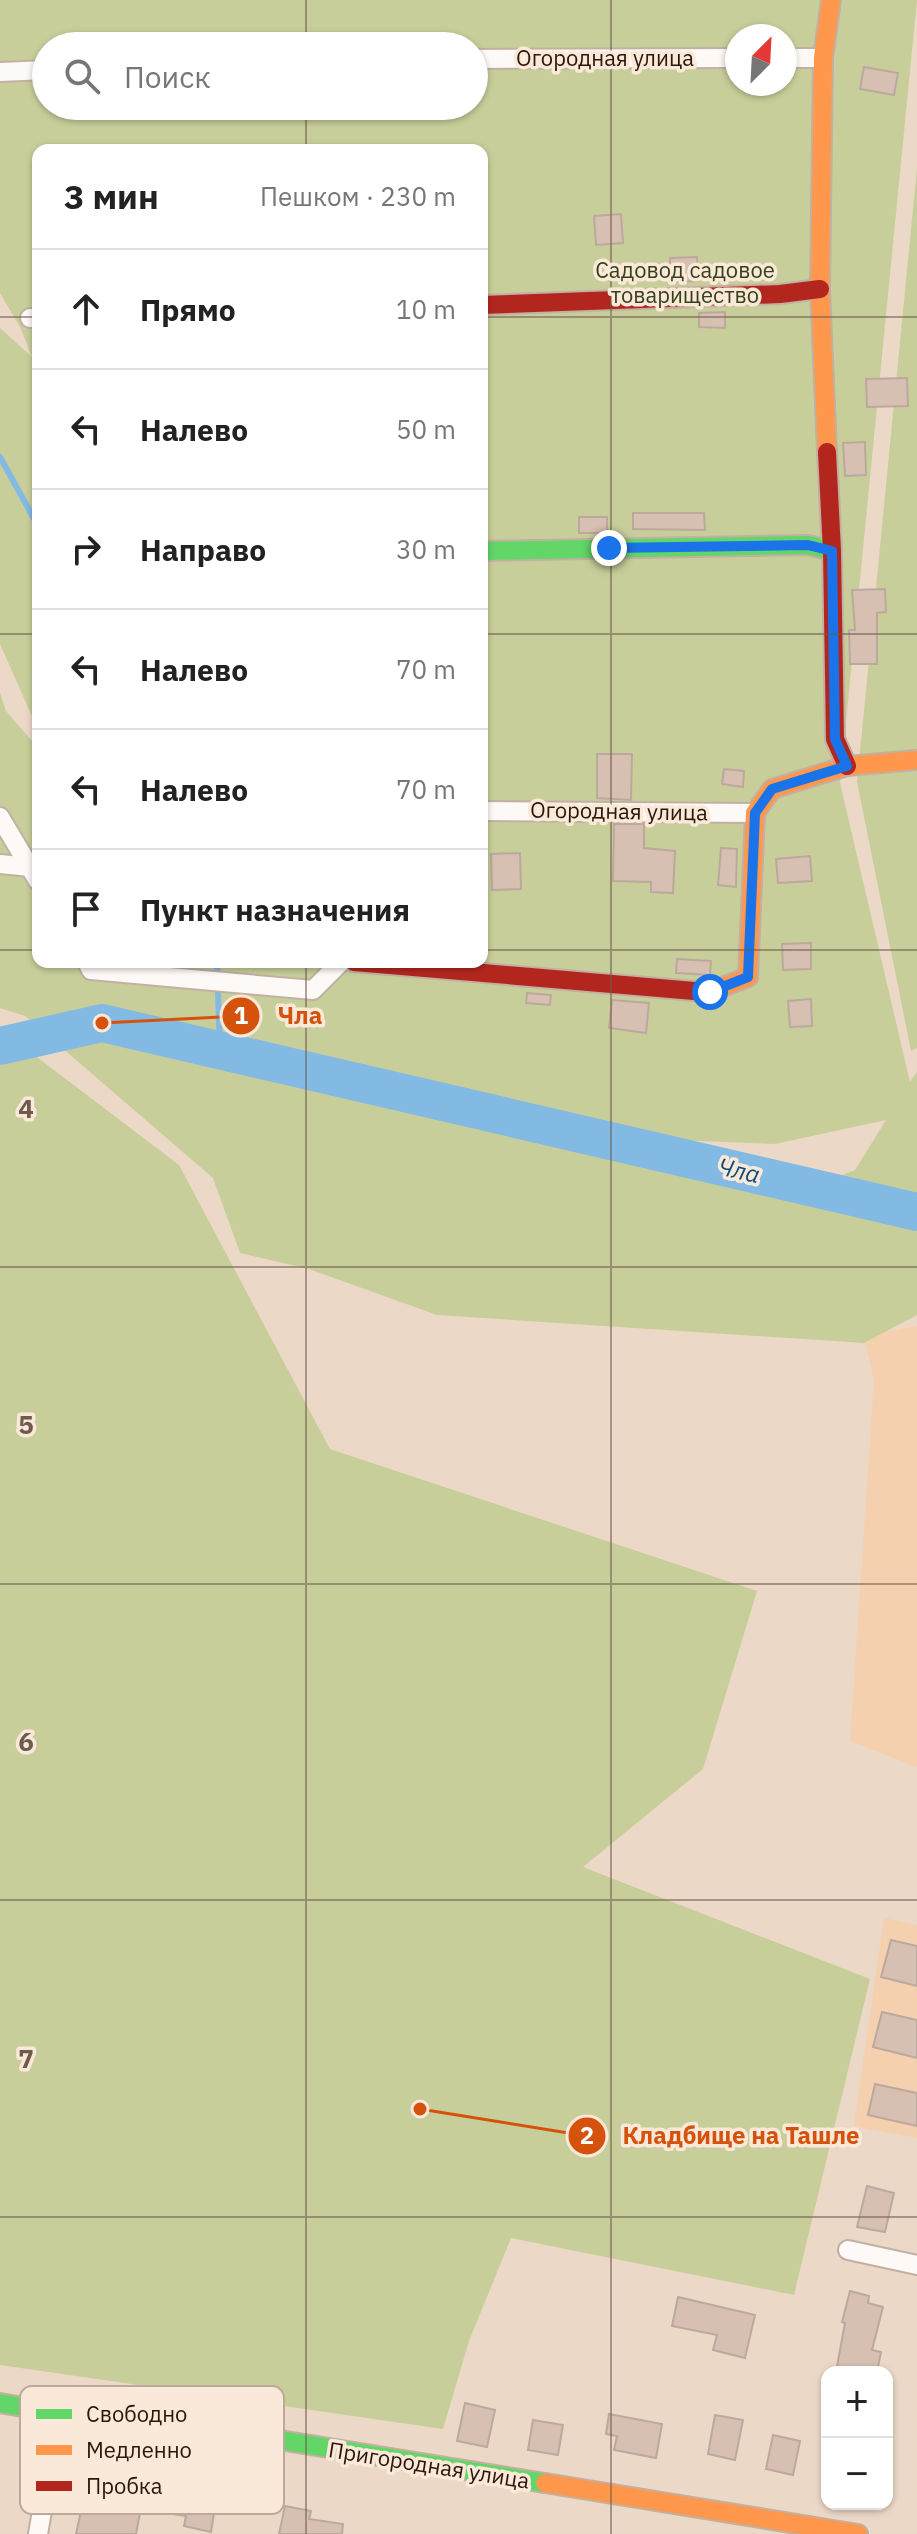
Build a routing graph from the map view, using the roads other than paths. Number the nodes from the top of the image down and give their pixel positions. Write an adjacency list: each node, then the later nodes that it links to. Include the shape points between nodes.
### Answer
1 (831, 0): 4 (street)
2 (725, 58): 5 (street, Огородная улица)
3 (797, 58): 4 (street)
4 (823, 58): 8 (street)
5 (488, 59)
6 (32, 71): 7 (street)
7 (0, 72)
8 (820, 289): 9 (street); 11 (street)
9 (488, 305)
10 (488, 551): 11 (street, via 808,545)
11 (832, 551): 13 (street, via 835,739)
12 (917, 760): 13 (street)
13 (847, 766): 15 (street, via 772,789)
14 (488, 811): 15 (street, Огородная улица)
15 (755, 813): 22 (street, via 748,977 710,992)
16 (0, 817): 18 (street)
17 (0, 864): 19 (street)
18 (32, 871)
19 (32, 873)
20 (90, 968): 21 (street, via 313,990)
21 (335, 968)
22 (425, 968)
23 (848, 2250): 24 (street)
24 (917, 2265)
25 (0, 2403): 26 (street, Пригородная улица)
26 (20, 2406)
27 (284, 2441): 30 (street, Пригородная улица)
28 (41, 2514): 29 (street)
29 (38, 2534)
30 (858, 2534)

